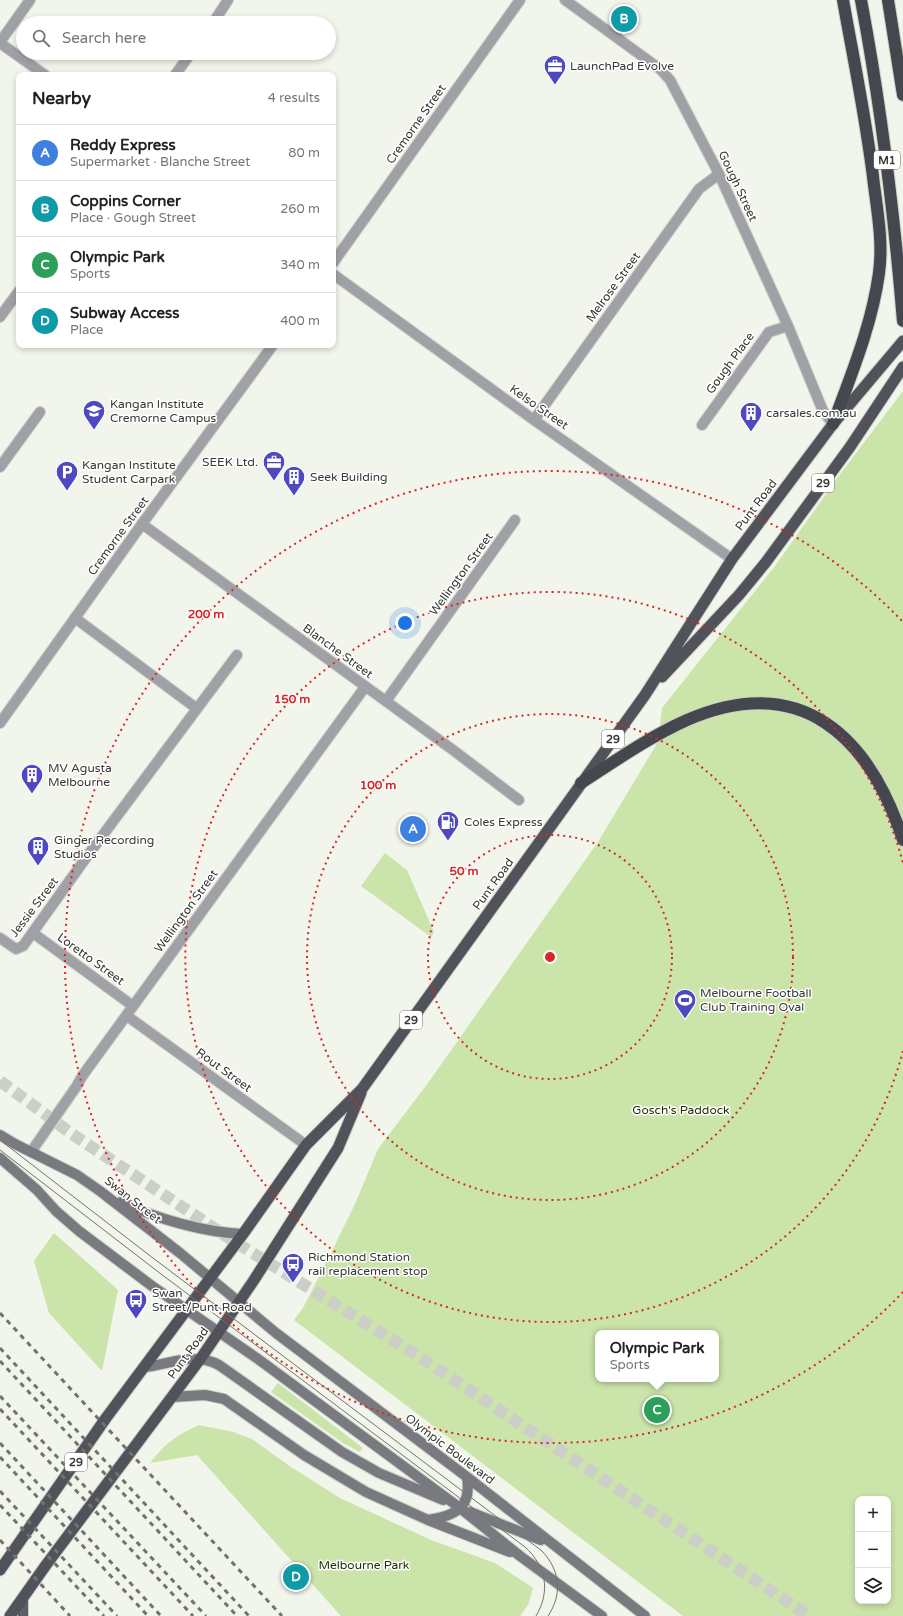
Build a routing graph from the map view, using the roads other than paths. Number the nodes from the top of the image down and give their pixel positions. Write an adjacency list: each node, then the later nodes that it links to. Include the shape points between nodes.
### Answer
1 (30, 0): 8 (street)
2 (228, 0): 9 (street)
3 (520, 0): 19 (street, Cremorne Street)
4 (565, 0): 18 (street, Gough Street, via 660,69 670,80)
5 (843, 0): 30 (highway, via 871,160 880,257 877,285 867,326)
6 (861, 0): 23 (highway, M1, via 875,73 894,216)
7 (888, 0): 17 (highway)
8 (19, 16)
9 (218, 16)
10 (16, 20): 11 (street)
11 (0, 43): 12 (street)
12 (16, 54)
13 (24, 60): 15 (street)
14 (186, 60): 16 (street)
15 (41, 72)
16 (177, 72)
17 (903, 95)
18 (719, 174): 24 (street, Gough Street); 29 (street, Melrose Street, via 699,189)
19 (336, 259)
20 (336, 276): 29 (street, Kelso Street)
21 (16, 294): 22 (street)
22 (0, 317)
23 (903, 321)
24 (788, 326): 30 (street, Gough Street, via 823,411); 31 (street, Gough Place, via 769,332)
25 (903, 341): 30 (highway, Punt Road / 29)
26 (271, 348): 34 (street, Cremorne Street)
27 (903, 367): 39 (highway, Punt Road / 29, via 850,447 766,562 739,595)
28 (40, 412): 32 (street)
29 (534, 420): 35 (street, Kelso Street)
30 (833, 424): 35 (highway, Punt Road / 29)
31 (702, 425)
32 (0, 467)
33 (515, 520): 40 (street, Wellington Street)
34 (142, 524): 36 (street, Cremorne Street); 38 (street, Blanche Street)
35 (732, 559): 39 (highway, Punt Road / 29)
36 (75, 618): 41 (street); 42 (street, Cremorne Street)
37 (237, 654): 41 (street, Jessie Street)
38 (365, 686): 40 (street, Blanche Street); 48 (street, Wellington Street)
39 (645, 695): 43 (highway, Punt Road / 29)
40 (386, 701): 44 (street, Blanche Street)
41 (196, 708): 46 (street, Jessie Street)
42 (0, 723)
43 (581, 784): 45 (highway, via 651,739 696,717 748,704 782,706 802,711 821,720 840,733 859,752 877,779); 50 (highway, Punt Road / 29)
44 (519, 800)
45 (903, 840)
46 (33, 933): 47 (street, Jessie Street, via 23,946 16,949); 48 (street, Loretto Street)
47 (0, 938)
48 (133, 1006): 49 (street, Wellington Street)
49 (127, 1016): 52 (street, Rout Street); 53 (street, Wellington Street)
50 (362, 1089): 52 (highway, Punt Road / 29); 58 (highway, Punt Road / 29, via 338,1148)
51 (0, 1135): 53 (main road, Swan Street)
52 (306, 1145): 56 (highway, Punt Road / 29)
53 (31, 1152): 55 (main road, Swan Street, via 77,1175)
54 (0, 1158): 59 (main road, via 37,1190 66,1221)
55 (103, 1193): 56 (main road, via 135,1208 203,1229); 57 (main road, Swan Street)
56 (243, 1234): 57 (highway, Punt Road / 29)
57 (209, 1278): 58 (main road, Swan Street); 59 (highway, Punt Road / 29)
58 (239, 1303): 60 (highway, Punt Road / 29); 64 (main road, Olympic Boulevard)
59 (186, 1310): 60 (main road); 62 (highway, Punt Road / 29)
60 (219, 1332): 61 (highway, Punt Road / 29); 65 (main road)
61 (201, 1358): 62 (main road); 63 (highway, Punt Road / 29); 65 (main road, via 219,1365 349,1456 379,1473)
62 (145, 1367): 69 (highway, Punt Road / 29, via 106,1418)
63 (172, 1396): 66 (main road, via 205,1395 224,1399 349,1483); 70 (highway, Punt Road / 29)
64 (467, 1477): 65 (main road, via 469,1494); 67 (main road, Olympic Boulevard)
65 (460, 1508): 66 (main road, via 448,1516); 67 (main road); 68 (main road)
66 (428, 1520): 68 (main road)
67 (552, 1545): 74 (main road, Olympic Boulevard)
68 (520, 1556): 73 (main road)
69 (0, 1570)
70 (23, 1598): 71 (highway, Punt Road / 29); 72 (main road)
71 (10, 1616)
72 (23, 1616)
73 (602, 1616)
74 (645, 1616)

